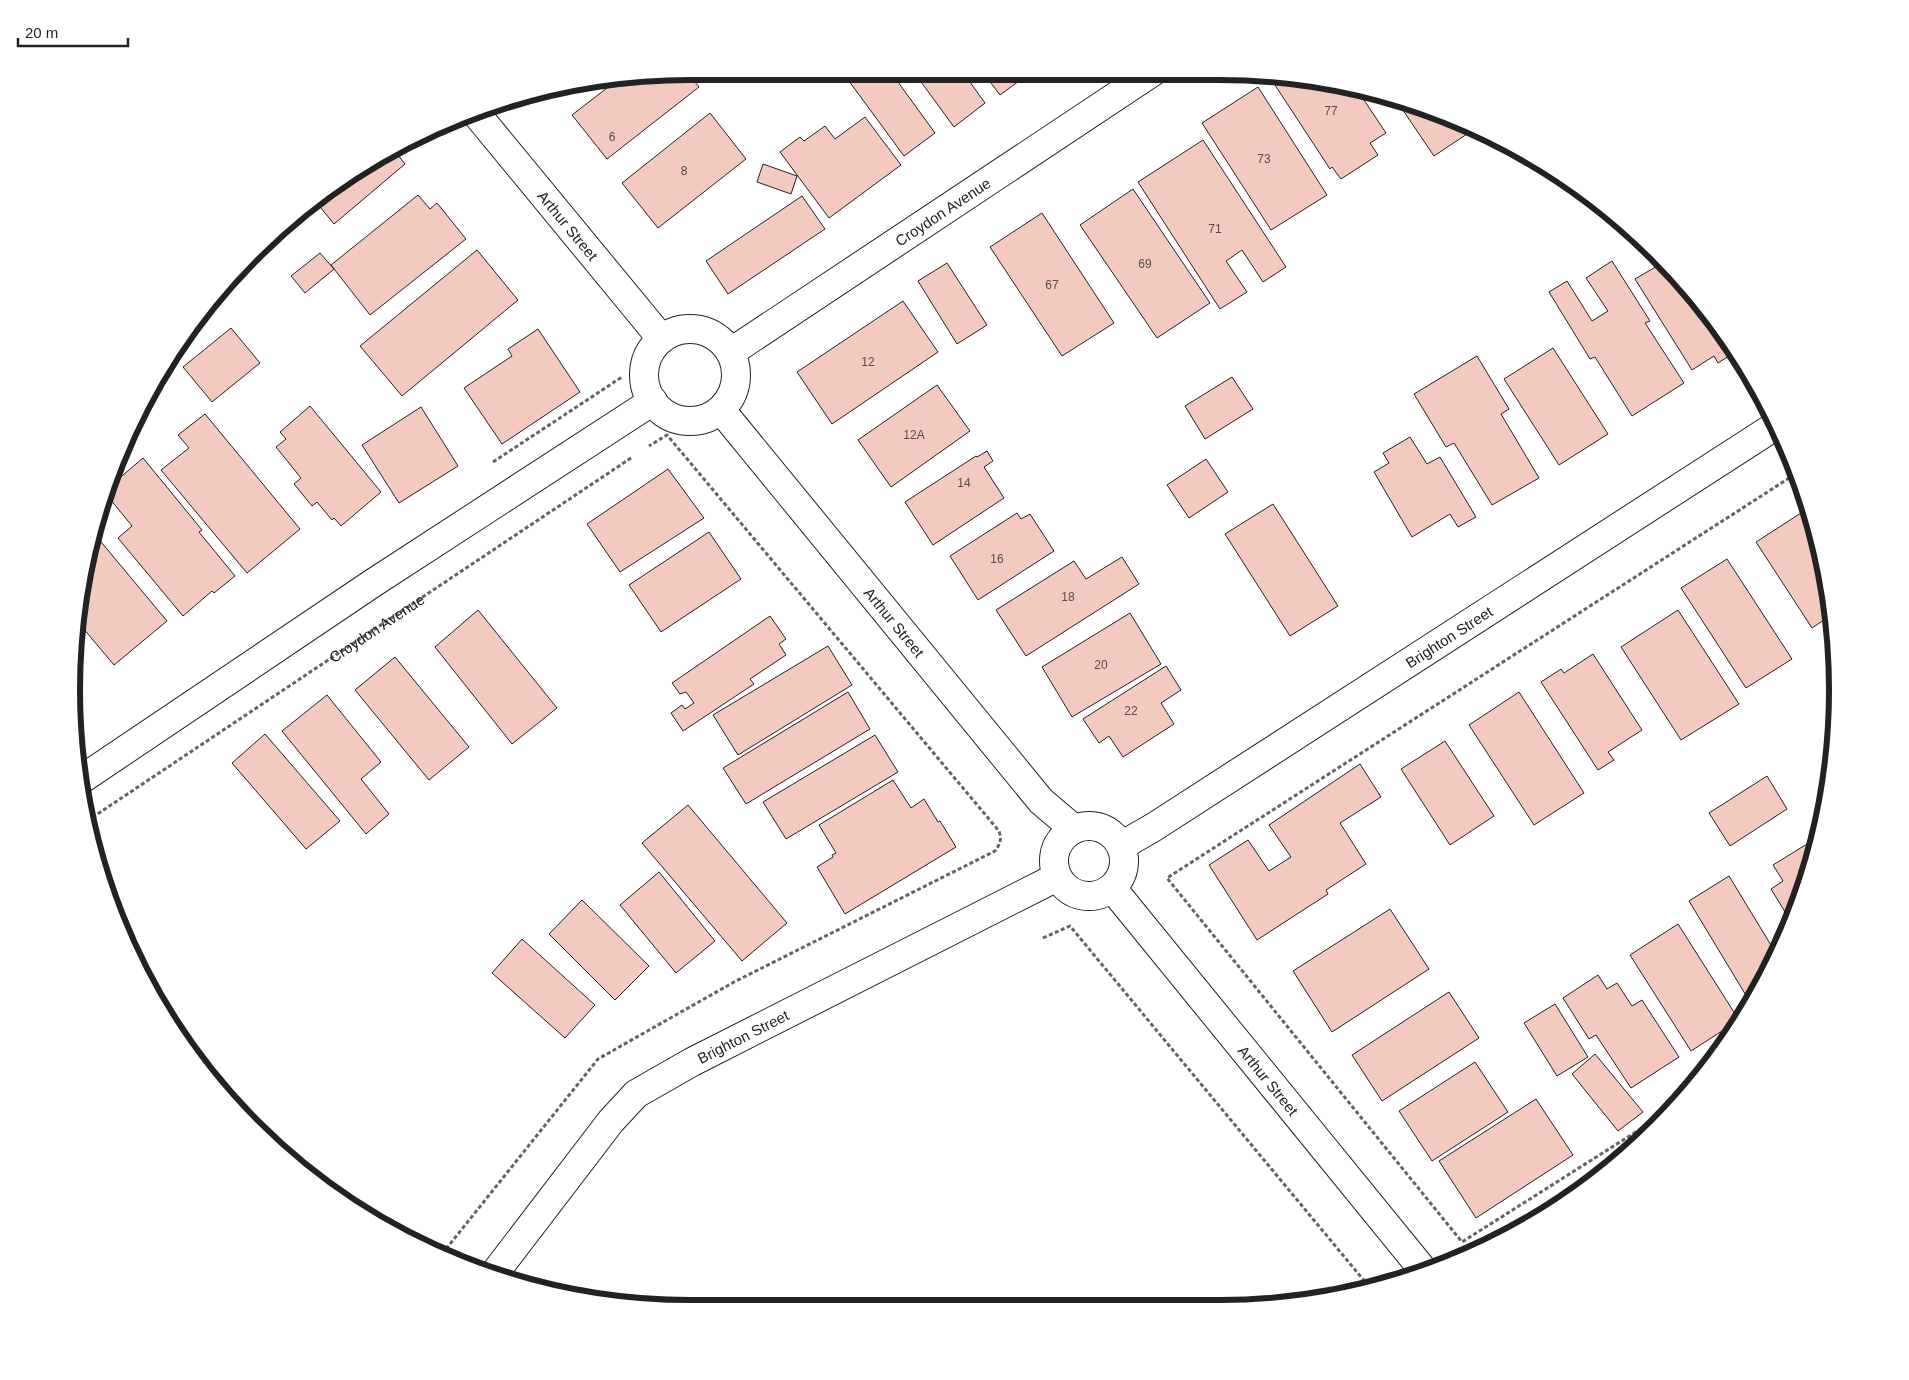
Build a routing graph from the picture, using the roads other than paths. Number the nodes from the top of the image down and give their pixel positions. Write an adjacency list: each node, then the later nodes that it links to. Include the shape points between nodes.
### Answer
1 (1140, 80): 4 (street, Croydon Avenue)
2 (479, 118): 3 (street, Arthur Street)
3 (661, 338): 4 (street, via 691,328 707,331); 5 (street, via 646,361 644,375 646,389)
4 (731, 352): 6 (street, via 735,364 735,389)
5 (653, 401): 6 (street, via 663,412 677,419 692,421 707,418); 8 (street, via 373,583)
6 (721, 410): 9 (street, Arthur Street, via 1041,801)
7 (1770, 429): 10 (street, Brighton Street)
8 (86, 776)
9 (1074, 829): 10 (street, via 1096,826 1116,837); 11 (street, via 1057,844 1054,866)
10 (1121, 846): 12 (street, via 1124,868)
11 (1057, 877): 12 (street, via 1064,886 1083,896 1094,896); 14 (street, Brighton Street, via 692,1062 636,1094 611,1121)
12 (1112, 888): 13 (street, Arthur Street)
13 (1420, 1266)
14 (498, 1269)

